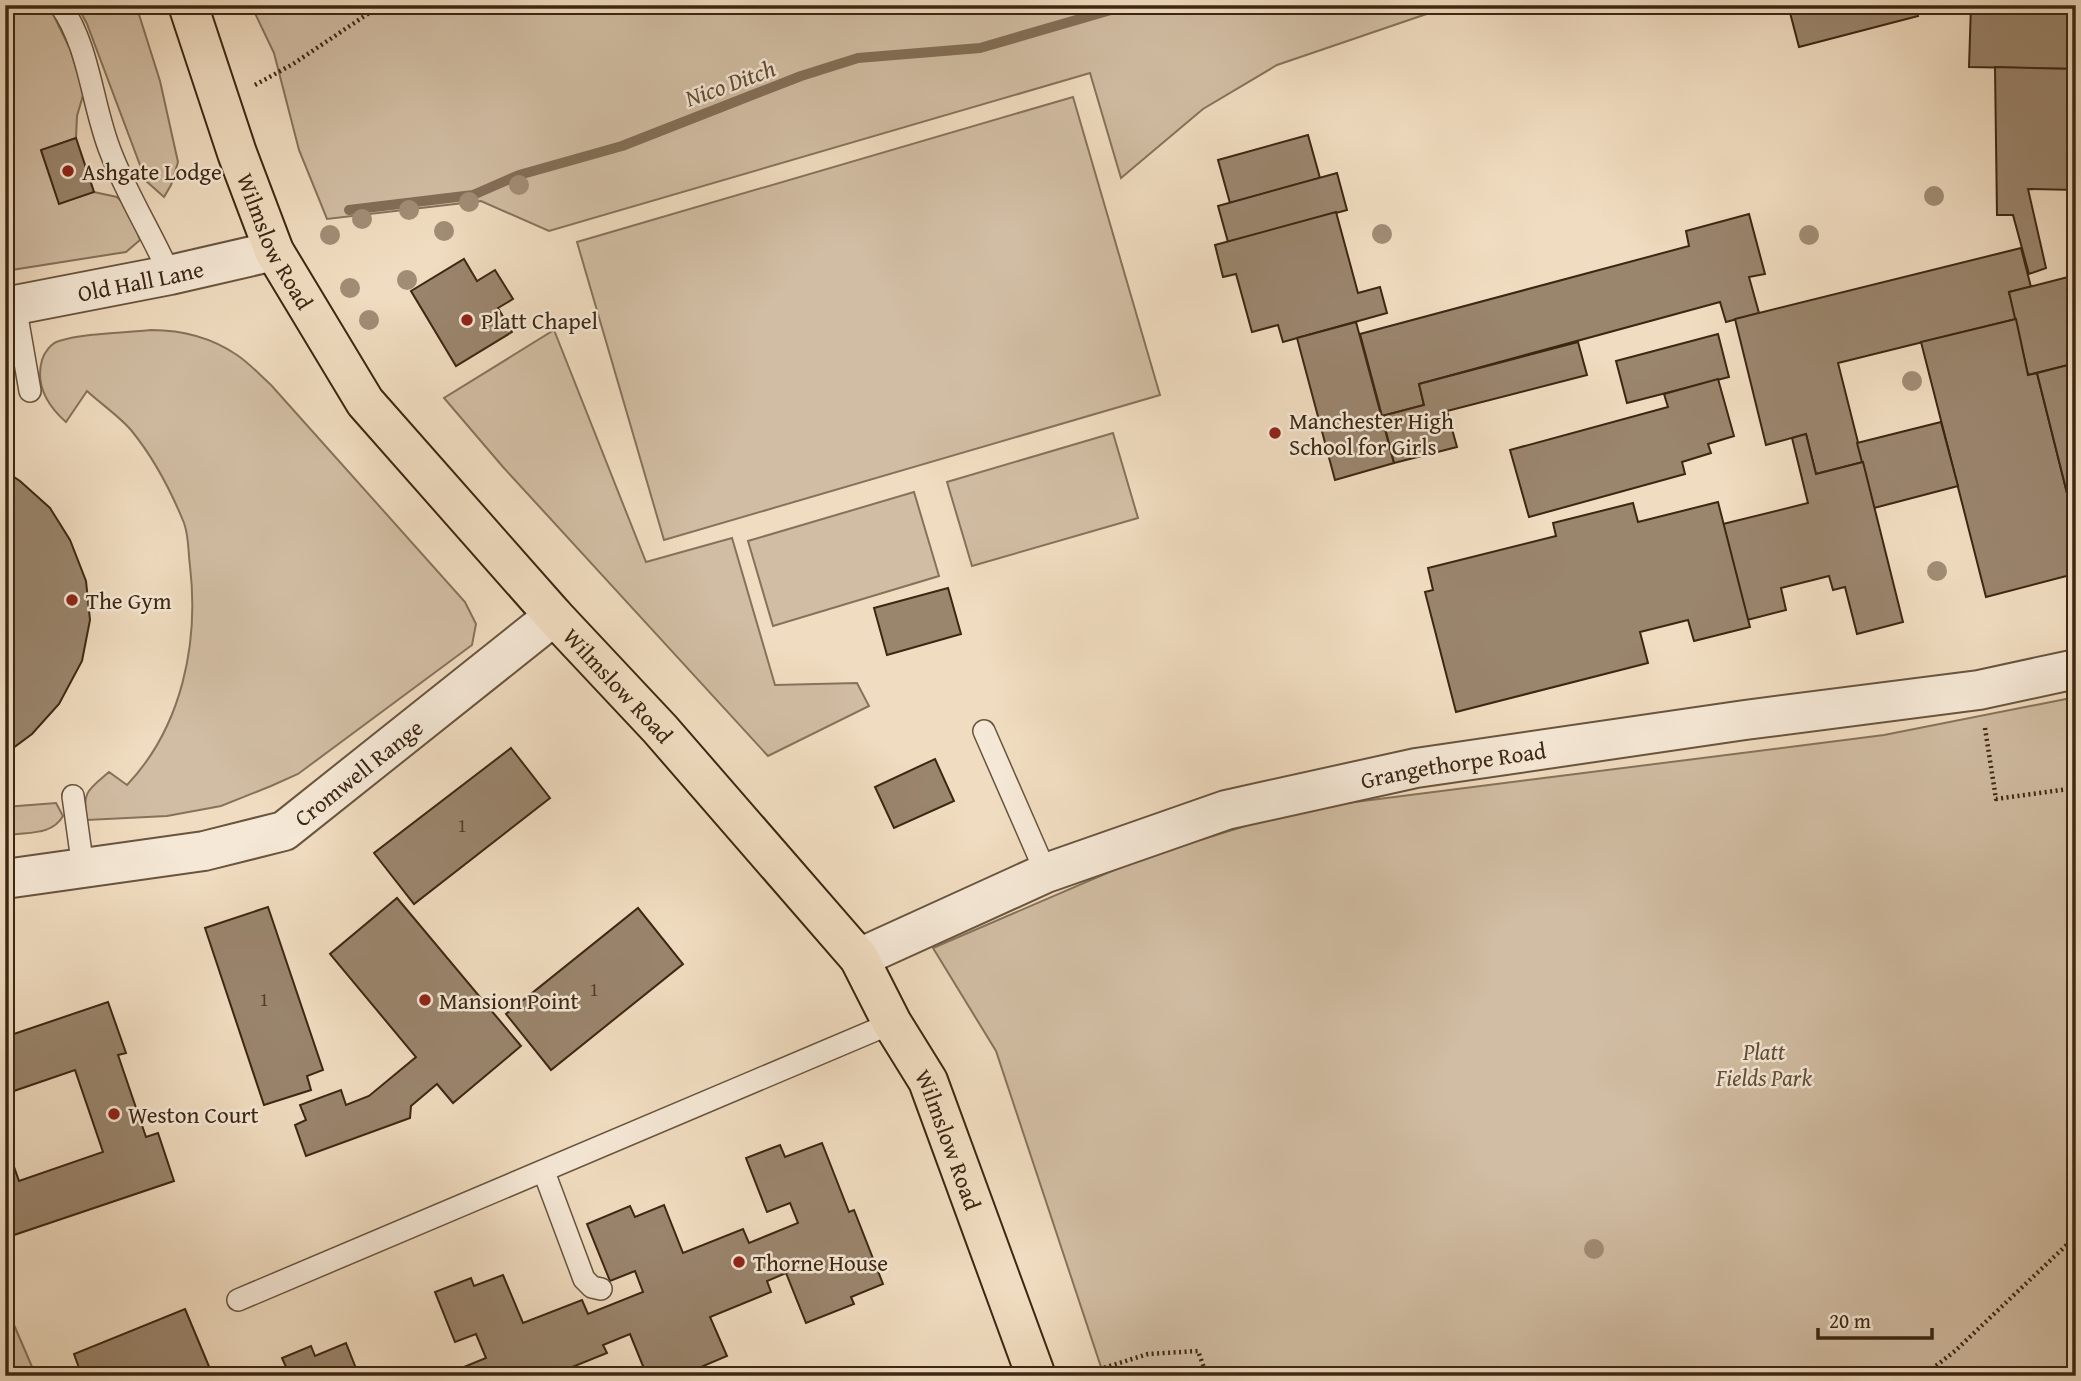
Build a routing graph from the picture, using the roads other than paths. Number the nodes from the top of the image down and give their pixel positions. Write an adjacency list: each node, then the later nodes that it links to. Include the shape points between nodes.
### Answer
1 (60, 5): 4 (lane, via 83,55 110,152)
2 (188, 5): 3 (highway, Wilmslow Road)
3 (274, 251): 4 (street, Old Hall Lane); 7 (highway, Wilmslow Road, via 365,402)
4 (170, 275): 5 (street, Old Hall Lane)
5 (10, 306): 6 (lane)
6 (30, 391)
7 (554, 616): 11 (street, Cromwell Range, via 284,831 204,851); 14 (highway, Wilmslow Road, via 660,729)
8 (2076, 669): 12 (street, Grangethorpe Road, via 1979,690 1416,768 1226,810)
9 (984, 731): 12 (lane)
10 (73, 796): 11 (lane)
11 (83, 868): 13 (street, Cromwell Range)
12 (1046, 873): 14 (street, Grangethorpe Road)
13 (5, 879)
14 (859, 958): 15 (highway, Wilmslow Road)
15 (892, 1023): 16 (lane); 19 (highway, Wilmslow Road, via 928,1081)
16 (544, 1172): 17 (lane, via 584,1279); 18 (lane)
17 (601, 1289)
18 (238, 1300)
19 (1036, 1376)

